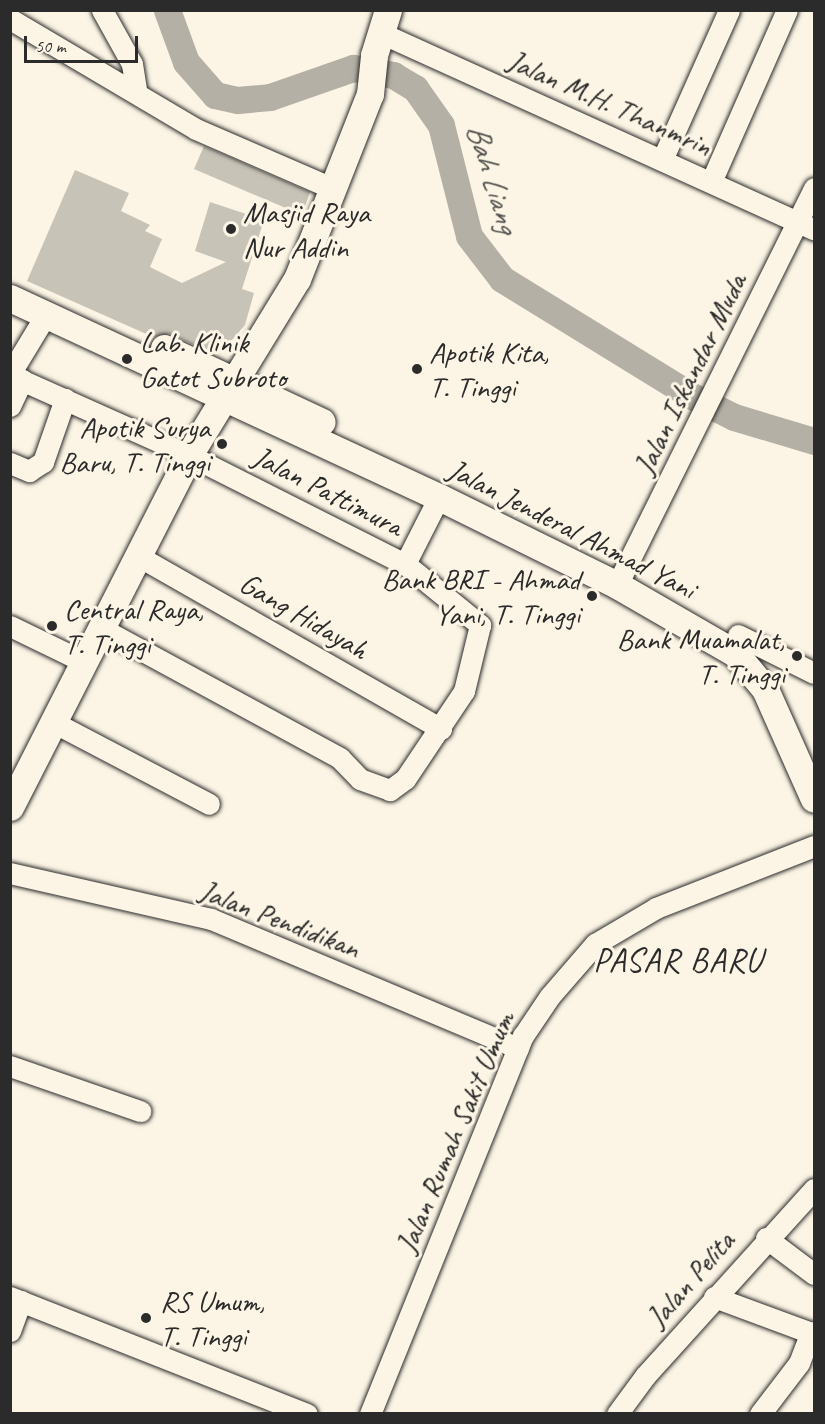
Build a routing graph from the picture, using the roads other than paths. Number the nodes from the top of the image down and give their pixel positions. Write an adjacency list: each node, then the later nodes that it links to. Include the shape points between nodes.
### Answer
1 (102, 10): 6 (street, via 132,64)
2 (787, 10): 8 (street)
3 (725, 12): 7 (street)
4 (10, 20): 6 (street, via 116,83)
5 (381, 33): 7 (street, Jalan M.H. Thanmrin); 10 (main road, via 370,94)
6 (136, 89): 10 (street, via 196,129)
7 (662, 160): 8 (street, Jalan M.H. Thanmrin)
8 (711, 182): 11 (street, Jalan M.H. Thanmrin)
9 (814, 188): 11 (street, Jalan Iskandar Muda)
10 (334, 189): 16 (main road, via 297,279)
11 (806, 225): 24 (street, Jalan Iskandar Muda)
12 (10, 284): 16 (main road)
13 (10, 298): 14 (main road)
14 (47, 313): 15 (street); 16 (main road)
15 (14, 376): 17 (street, Jalan Pattimura); 18 (street)
16 (230, 387): 19 (main road); 21 (main road, Jalan Jenderal Ahmad Yani); 24 (main road, Jalan Jenderal Ahmad Yani)
17 (65, 399): 19 (street, Jalan Pattimura); 20 (street, via 43,462 29,471)
18 (10, 406)
19 (189, 455): 22 (main road); 23 (street, Jalan Pattimura)
20 (10, 463)
21 (439, 497): 23 (street, Jalan Pattimura); 24 (main road, Jalan Jenderal Ahmad Yani)
22 (138, 556): 26 (main road); 31 (street, Gang Hidayah)
23 (405, 564): 31 (street, via 480,626 464,691)
24 (620, 579): 27 (main road, Jalan Jenderal Ahmad Yani); 33 (main road, Jalan Jenderal Ahmad Yani, via 748,666 765,689)
25 (10, 626): 28 (street)
26 (99, 627): 28 (main road); 31 (street, via 340,758 360,779 390,790 405,779)
27 (738, 634): 29 (street); 32 (main road, Jalan Jenderal Ahmad Yani, via 777,674)
28 (84, 662): 30 (main road)
29 (814, 673)
30 (53, 722): 34 (street); 35 (main road)
31 (441, 729)
32 (814, 762)
33 (814, 799)
34 (209, 804)
35 (10, 807)
36 (814, 846): 38 (street, Jalan Rumah Sakit Umum, via 656,908 595,944 550,996)
37 (10, 873): 38 (street, Jalan Pendidikan, via 211,919)
38 (518, 1048): 49 (street, Jalan Rumah Sakit Umum)
39 (10, 1066): 40 (street)
40 (140, 1111)
41 (814, 1189): 42 (street, Jalan Pelita)
42 (766, 1238): 43 (street); 44 (street, Jalan Pelita)
43 (814, 1274)
44 (714, 1297): 47 (street); 50 (street, Jalan Pelita)
45 (16, 1299): 46 (street); 48 (street)
46 (10, 1331)
47 (813, 1333): 51 (street, via 799,1363)
48 (307, 1413)
49 (370, 1413)
50 (617, 1413)
51 (760, 1413)

